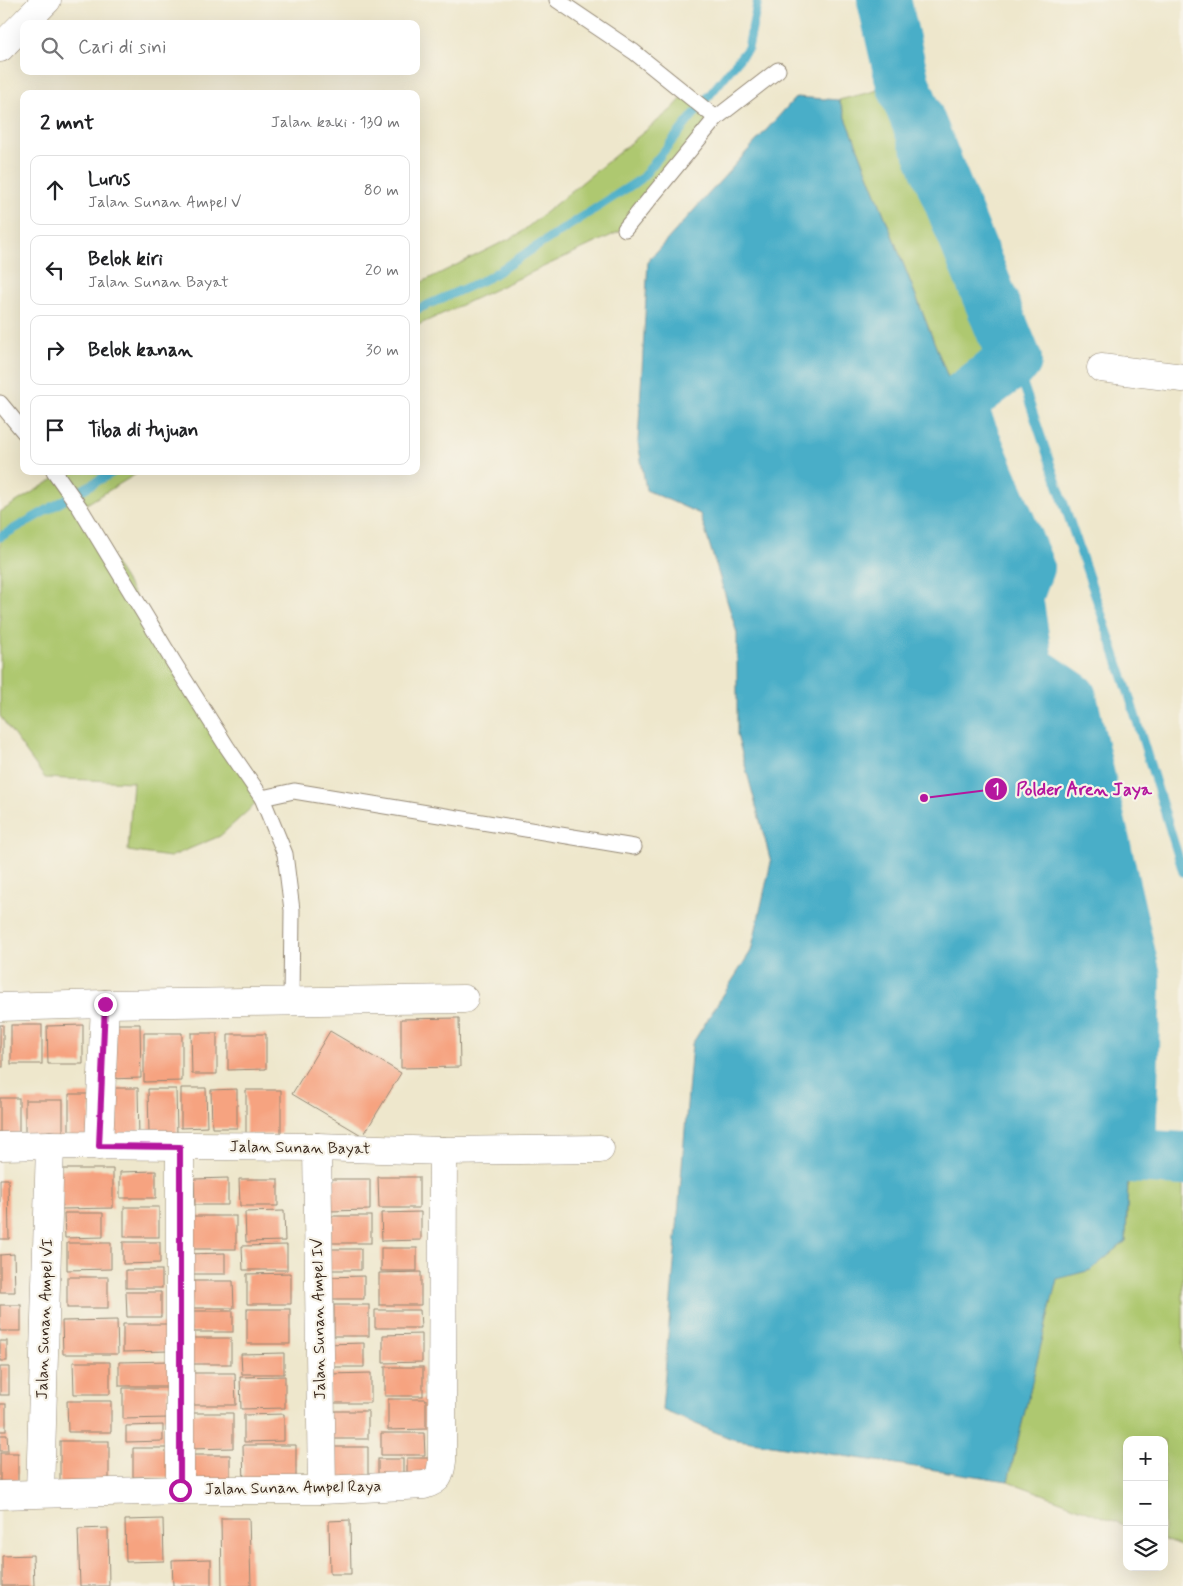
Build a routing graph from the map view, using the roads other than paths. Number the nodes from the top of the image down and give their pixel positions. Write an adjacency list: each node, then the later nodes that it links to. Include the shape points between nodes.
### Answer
1 (47, 0): 3 (street)
2 (557, 0): 7 (lane, via 634,52)
3 (27, 20)
4 (20, 28): 5 (street)
5 (0, 48)
6 (778, 70): 7 (lane)
7 (711, 114): 8 (lane)
8 (625, 228)
9 (1101, 368): 10 (street)
10 (1183, 378)
11 (0, 402): 12 (lane)
12 (20, 427)
13 (57, 475): 14 (lane, via 227,748)
14 (262, 798): 15 (lane, via 294,791); 17 (lane, via 285,854 292,910)
15 (634, 847)
16 (464, 999): 17 (street)
17 (291, 1002): 18 (street)
18 (105, 1004): 19 (street); 22 (street)
19 (0, 1007)
20 (50, 1145): 21 (street, Jalan Sunan Bayat); 22 (street, Jalan Sunan Bayat); 29 (street, Jalan Sunan Ampel VI)
21 (0, 1146)
22 (99, 1146): 23 (street, Jalan Sunan Bayat)
23 (180, 1147): 24 (street, Jalan Sunan Bayat); 27 (street)
24 (316, 1148): 26 (street, Jalan Sunan Bayat); 28 (street, Jalan Sunan Ampel IV)
25 (600, 1149): 26 (street, Jalan Sunan Bayat)
26 (444, 1151): 28 (street, Jalan Sunan Ampel Raya, via 441,1473 436,1481 424,1485)
27 (180, 1490): 28 (street, Jalan Sunan Ampel Raya); 29 (street, Jalan Sunan Ampel Raya)
28 (322, 1490)
29 (40, 1493): 30 (street, Jalan Sunan Ampel Raya)
30 (0, 1495)

